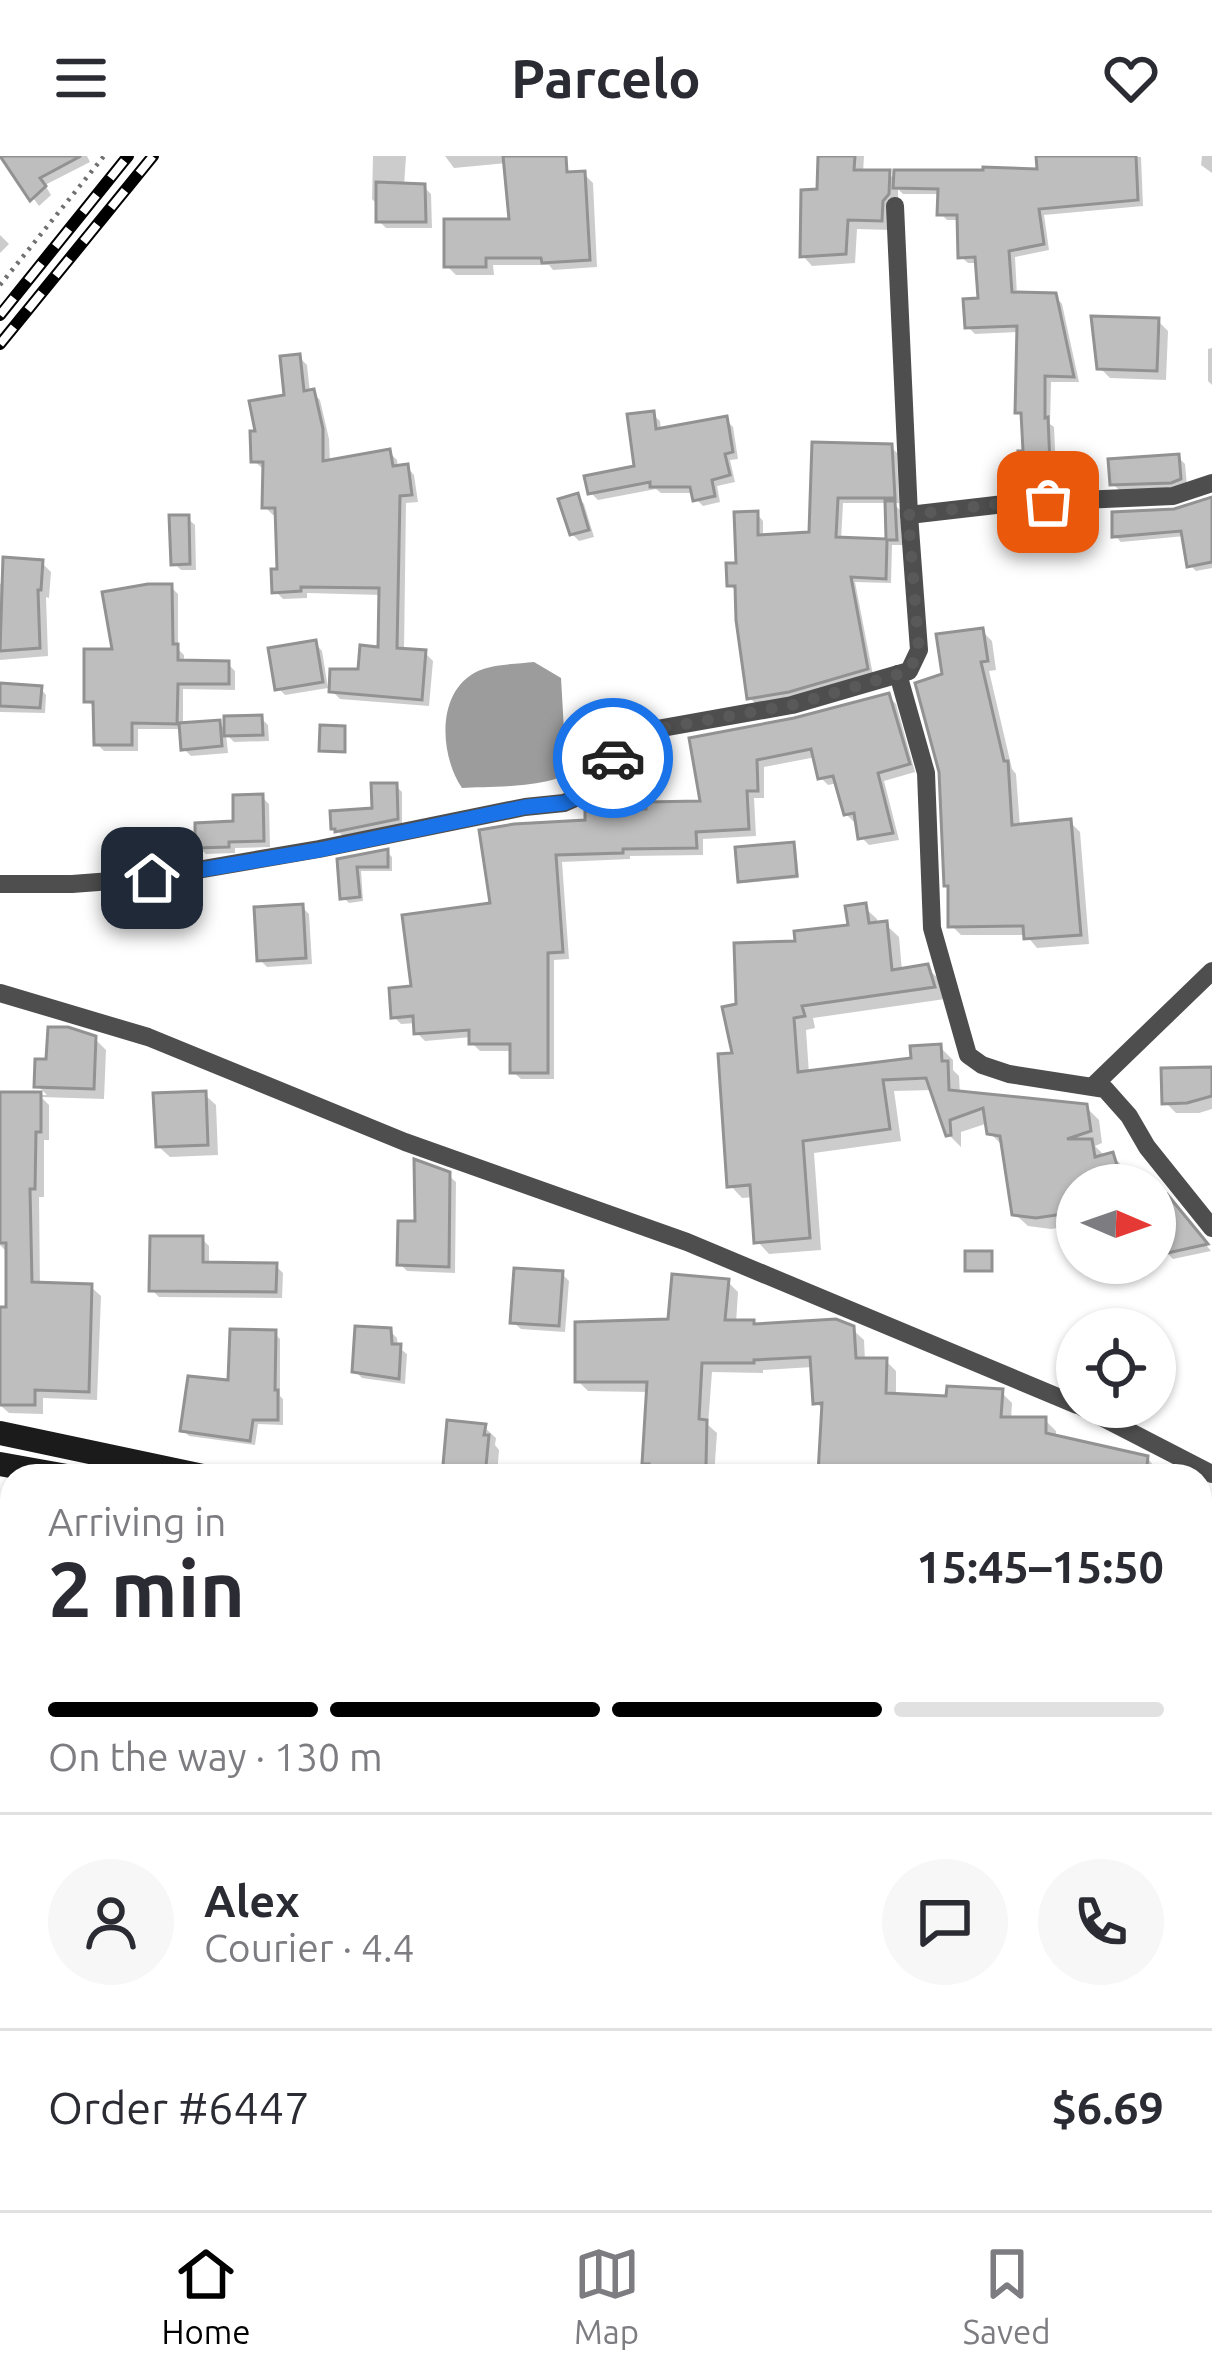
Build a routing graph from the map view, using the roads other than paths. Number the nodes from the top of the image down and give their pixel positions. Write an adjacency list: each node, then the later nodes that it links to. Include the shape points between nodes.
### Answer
1 (895, 206): 3 (street)
2 (1212, 483): 3 (street, via 1173,496)
3 (908, 515): 4 (street, via 919,650 909,671)
4 (898, 674): 5 (street, via 792,705 651,730 617,746 607,775 564,803 152,878); 8 (street, via 926,772 932,928 968,1054 1009,1074)
5 (0, 884)
6 (1212, 971): 8 (street)
7 (0, 993): 10 (street, via 148,1037 405,1142 687,1242)
8 (1094, 1085): 9 (street, via 1129,1116)
9 (1212, 1228)
10 (1056, 1396)
11 (1122, 1428): 14 (street)
12 (0, 1433): 13 (main road)
13 (146, 1464)
14 (1192, 1464)

